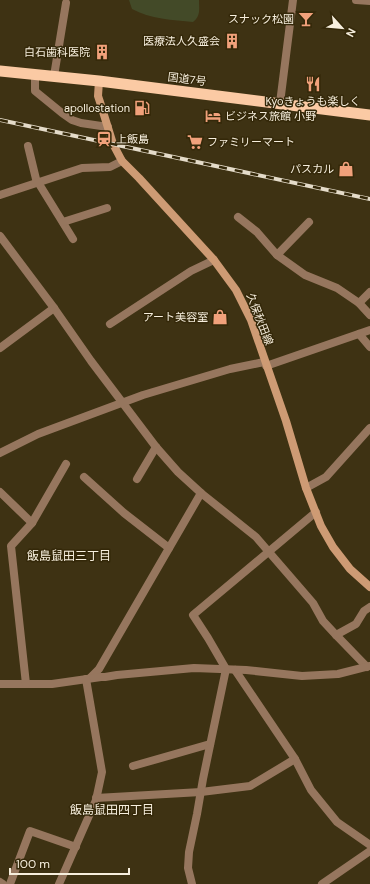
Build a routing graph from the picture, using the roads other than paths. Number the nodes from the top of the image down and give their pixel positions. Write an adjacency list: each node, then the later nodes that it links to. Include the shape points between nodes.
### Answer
1 (293, 0): 9 (street)
2 (356, 0): 3 (street)
3 (370, 2)
4 (66, 3): 7 (street)
5 (0, 70): 6 (highway, 国道7号)
6 (35, 74): 7 (highway, 国道7号); 11 (street, via 35,91 62,113 81,123)
7 (54, 76): 8 (highway, 国道7号)
8 (98, 81): 9 (highway, 国道7号); 11 (main road, 久保秋田線, via 98,96)
9 (280, 103): 10 (highway, 国道7号)
10 (370, 115)
11 (108, 127): 13 (main road, 久保秋田線)
12 (28, 146): 14 (street)
13 (122, 161): 14 (street, via 110,167 82,168); 23 (main road, 久保秋田線)
14 (39, 183): 15 (street); 18 (street)
15 (0, 195)
16 (107, 208): 18 (street)
17 (238, 217): 22 (street, via 257,232)
18 (63, 222): 21 (street)
19 (309, 222): 22 (street)
20 (0, 236): 26 (street)
21 (73, 239)
22 (277, 254): 25 (street, via 305,275 337,288)
23 (214, 260): 28 (street); 33 (main road, 久保秋田線, via 236,290 251,320)
24 (370, 292): 25 (street)
25 (360, 303): 27 (street)
26 (54, 308): 32 (street); 34 (street)
27 (370, 315)
28 (110, 324)
29 (370, 330): 30 (street)
30 (359, 334): 31 (street); 33 (street)
31 (370, 347)
32 (0, 348)
33 (265, 364): 34 (street, via 230,369); 41 (main road, 久保秋田線, via 286,421)
34 (122, 402): 36 (street); 37 (street, via 38,434)
35 (370, 428): 41 (street, via 326,477)
36 (156, 446): 40 (street); 43 (street, via 178,472)
37 (0, 453)
38 (66, 464): 45 (street)
39 (84, 477): 46 (street)
40 (137, 479)
41 (306, 488): 44 (main road, 久保秋田線)
42 (0, 492): 45 (street)
43 (201, 493): 46 (street); 47 (street, via 256,536)
44 (316, 512): 47 (street); 48 (main road, 久保秋田線, via 333,547 350,569)
45 (32, 523): 55 (street, via 11,546)
46 (168, 548): 53 (street, via 99,669)
47 (268, 551): 50 (street, via 313,603 323,621); 52 (street, via 193,615)
48 (370, 586)
49 (370, 607): 50 (street, via 364,611 356,624)
50 (336, 635): 51 (street)
51 (369, 666): 52 (street, via 338,674 302,676)
52 (231, 669): 53 (street, via 194,668); 56 (street); 57 (street)
53 (88, 679): 55 (street, via 52,684); 60 (street, via 102,772)
54 (0, 684): 55 (street)
55 (26, 684)
56 (210, 744): 58 (street); 59 (street)
57 (295, 759): 59 (street, via 250,786); 61 (street, via 311,790 337,822)
58 (133, 766)
59 (201, 792): 60 (street); 68 (street, via 189,852 188,868)
60 (96, 798): 62 (street)
61 (370, 845)
62 (76, 847): 66 (street, via 30,831); 67 (street)
63 (370, 851): 69 (street)
64 (0, 882): 65 (street)
65 (2, 884)
66 (10, 884)
67 (59, 884)
68 (192, 884)
69 (322, 884)

